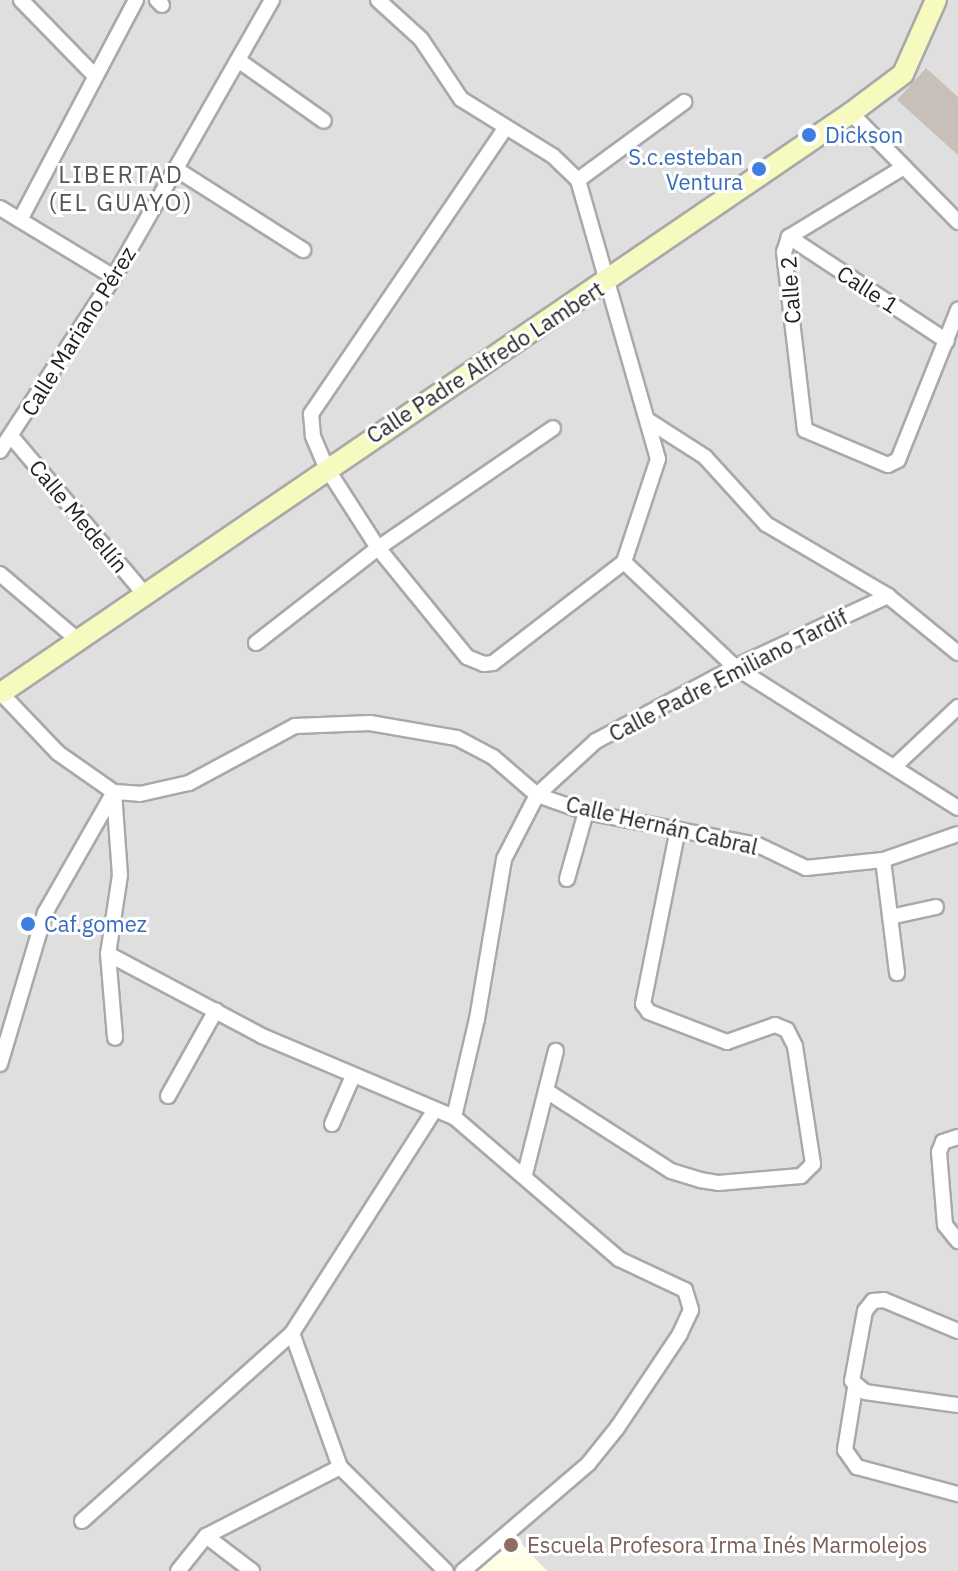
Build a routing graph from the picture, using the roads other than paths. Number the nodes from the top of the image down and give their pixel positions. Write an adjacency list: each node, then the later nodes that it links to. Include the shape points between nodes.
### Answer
1 (21, 0): 7 (street)
2 (136, 0): 7 (street)
3 (272, 0): 6 (street, Calle Mariano Pérez)
4 (378, 0): 11 (street, via 421,39 461,99)
5 (936, 0): 9 (street, Calle Padre Alfredo Lambert, via 903,74)
6 (238, 60): 10 (street); 13 (street, Calle Mariano Pérez)
7 (95, 76): 16 (street)
8 (684, 102): 14 (street)
9 (851, 113): 12 (street); 21 (street, Calle Padre Alfredo Lambert)
10 (324, 121)
11 (505, 129): 14 (street, via 553,156); 28 (street, via 323,391 311,414 313,436)
12 (904, 167): 17 (street); 18 (street, Calle 2)
13 (176, 169): 19 (street); 20 (street, Calle Mariano Pérez)
14 (578, 180): 21 (street)
15 (0, 208): 16 (street)
16 (20, 220): 20 (street)
17 (958, 222)
18 (789, 237): 23 (street, Calle 1); 23 (street, Calle 2, via 784,252 808,433 888,465 898,460)
19 (303, 250)
20 (114, 277): 26 (street, Calle Mariano Pérez)
21 (607, 281): 24 (street); 28 (street, Calle Padre Alfredo Lambert)
22 (958, 310): 23 (street)
23 (947, 341)
24 (649, 421): 30 (street, via 658,459); 33 (street, via 705,457 766,524)
25 (553, 428): 29 (street)
26 (11, 436): 27 (street, Calle Mariano Pérez); 32 (street, Calle Medellín)
27 (0, 451)
28 (326, 467): 29 (street); 32 (street, Calle Padre Alfredo Lambert)
29 (378, 548): 30 (street, via 467,657 484,664 493,663); 35 (street)
30 (624, 562): 37 (street)
31 (0, 574): 34 (street)
32 (146, 596): 34 (street, Calle Padre Alfredo Lambert)
33 (888, 596): 36 (street); 37 (street, Calle Padre Emiliano Tardif)
34 (79, 641): 38 (street, Calle Padre Alfredo Lambert)
35 (256, 643)
36 (958, 653)
37 (735, 667): 40 (street); 42 (street, Calle Padre Emiliano Tardif, via 596,741)
38 (0, 693): 41 (street, via 58,753)
39 (958, 707): 40 (street)
40 (894, 767): 43 (street)
41 (114, 792): 42 (street, Calle Hernán Cabral, via 140,794 189,783 295,726 370,723 457,738 493,757); 51 (street, via 120,875); 56 (street, via 45,913)
42 (537, 795): 44 (street, Calle Hernán Cabral); 61 (street, Calle Padre Emiliano Tardif, via 504,859)
43 (958, 808)
44 (586, 812): 45 (street, Calle Hernán Cabral); 48 (street)
45 (678, 829): 47 (street, Calle Hernán Cabral, via 758,845 806,868); 58 (street, via 643,1004 649,1012 727,1042 775,1025 787,1030 795,1046 813,1164 801,1176 700,1180 671,1171)
46 (958, 834): 47 (street, Calle Hernán Cabral)
47 (883, 860): 50 (street)
48 (567, 879)
49 (936, 907): 50 (street)
50 (890, 917): 52 (street)
51 (108, 954): 53 (street); 54 (street)
52 (897, 973)
53 (216, 1010): 57 (street); 59 (street)
54 (115, 1038)
55 (556, 1051): 58 (street)
56 (0, 1064)
57 (353, 1076): 60 (street); 62 (street)
58 (548, 1092): 64 (street)
59 (168, 1096)
60 (434, 1111): 61 (street); 67 (street)
61 (454, 1117): 64 (street)
62 (332, 1124)
63 (958, 1137): 65 (street, via 943,1142 945,1225)
64 (525, 1174): 77 (street, via 619,1259 685,1290 691,1310 672,1346 588,1464)
65 (958, 1241)
66 (958, 1331): 68 (street, via 884,1300 873,1301 865,1311)
67 (292, 1333): 70 (street); 72 (street)
68 (855, 1388): 69 (street); 71 (street, via 845,1450 857,1467)
69 (958, 1405)
70 (340, 1467): 73 (street); 76 (street)
71 (958, 1494)
72 (82, 1521)
73 (206, 1536): 74 (street); 75 (street)
74 (178, 1571)
75 (252, 1571)
76 (446, 1571)
77 (463, 1571)

